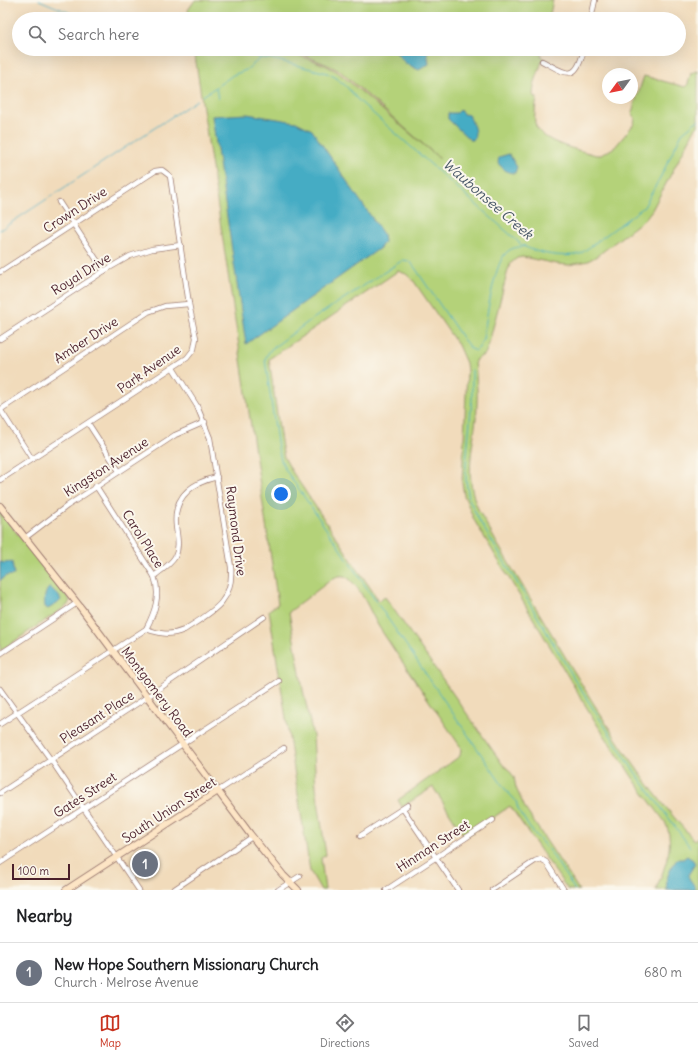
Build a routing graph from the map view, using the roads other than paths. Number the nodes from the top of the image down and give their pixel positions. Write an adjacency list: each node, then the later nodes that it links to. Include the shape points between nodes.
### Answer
1 (595, 0): 2 (street)
2 (592, 12)
3 (582, 56): 4 (street, via 579,65 571,72 564,72)
4 (542, 61)
5 (162, 170): 7 (street, Crown Drive, via 155,171); 8 (street, Park Avenue, via 170,176)
6 (59, 202): 7 (street)
7 (73, 224): 9 (street); 10 (street, Crown Drive)
8 (181, 245): 9 (street, Royal Drive, via 152,249 130,256); 11 (street, Park Avenue)
9 (104, 271): 12 (street, Royal Drive)
10 (0, 272)
11 (189, 304): 13 (street, Park Avenue, via 196,338 194,349); 14 (street, Amber Drive, via 165,306 148,312)
12 (0, 339)
13 (173, 368): 15 (street, Raymond Drive); 16 (street, Park Avenue)
14 (0, 409): 17 (street)
15 (205, 422): 18 (street, Kingston Avenue, via 175,435); 19 (street, Raymond Drive)
16 (88, 423): 17 (street, Park Avenue); 18 (street)
17 (32, 459): 20 (street, Park Avenue)
18 (119, 471): 21 (street, Kingston Avenue)
19 (218, 477): 24 (street, via 193,486 179,502 175,516 177,552 168,566); 27 (street, Raymond Drive, via 232,576 229,591 221,605 178,633 165,634)
20 (0, 480)
21 (96, 486): 23 (street, Kingston Avenue); 24 (street, Carol Place)
22 (0, 506): 23 (street, Montgomery Road)
23 (25, 538): 25 (street, Montgomery Road)
24 (154, 576): 27 (street, Carol Place, via 158,589 157,603)
25 (77, 603): 28 (street, Montgomery Road); 29 (street)
26 (264, 617): 32 (street, Pleasant Place)
27 (146, 629): 28 (street)
28 (113, 651): 32 (street, Montgomery Road); 33 (street)
29 (0, 654)
30 (279, 681): 35 (street, Gates Street)
31 (0, 689): 33 (street)
32 (146, 697): 35 (street, Montgomery Road); 37 (street, Pleasant Place)
33 (17, 713): 34 (street); 37 (street)
34 (0, 724)
35 (183, 744): 38 (street, Montgomery Road); 41 (street, Gates Street)
36 (284, 748): 38 (street, South Union Street)
37 (51, 760): 39 (street, Pleasant Place); 41 (street)
38 (218, 791): 45 (street, Montgomery Road); 46 (street, South Union Street)
39 (0, 793)
40 (408, 805): 42 (street)
41 (83, 809): 46 (street); 48 (street, Gates Street)
42 (403, 809): 44 (street); 47 (street)
43 (492, 820): 47 (street, Hinman Street)
44 (360, 836)
45 (252, 837): 50 (street, Montgomery Road); 53 (street)
46 (117, 857): 51 (street, South Union Street); 52 (street)
47 (436, 857): 56 (street, Hinman Street); 57 (street)
48 (0, 864)
49 (300, 876): 50 (street)
50 (290, 882): 54 (street); 55 (street, Montgomery Road)
51 (66, 890)
52 (139, 890)
53 (173, 890)
54 (278, 890)
55 (298, 890)
56 (386, 890)
57 (458, 890)
58 (492, 890): 59 (street, via 540,859 546,862)
59 (564, 890)

